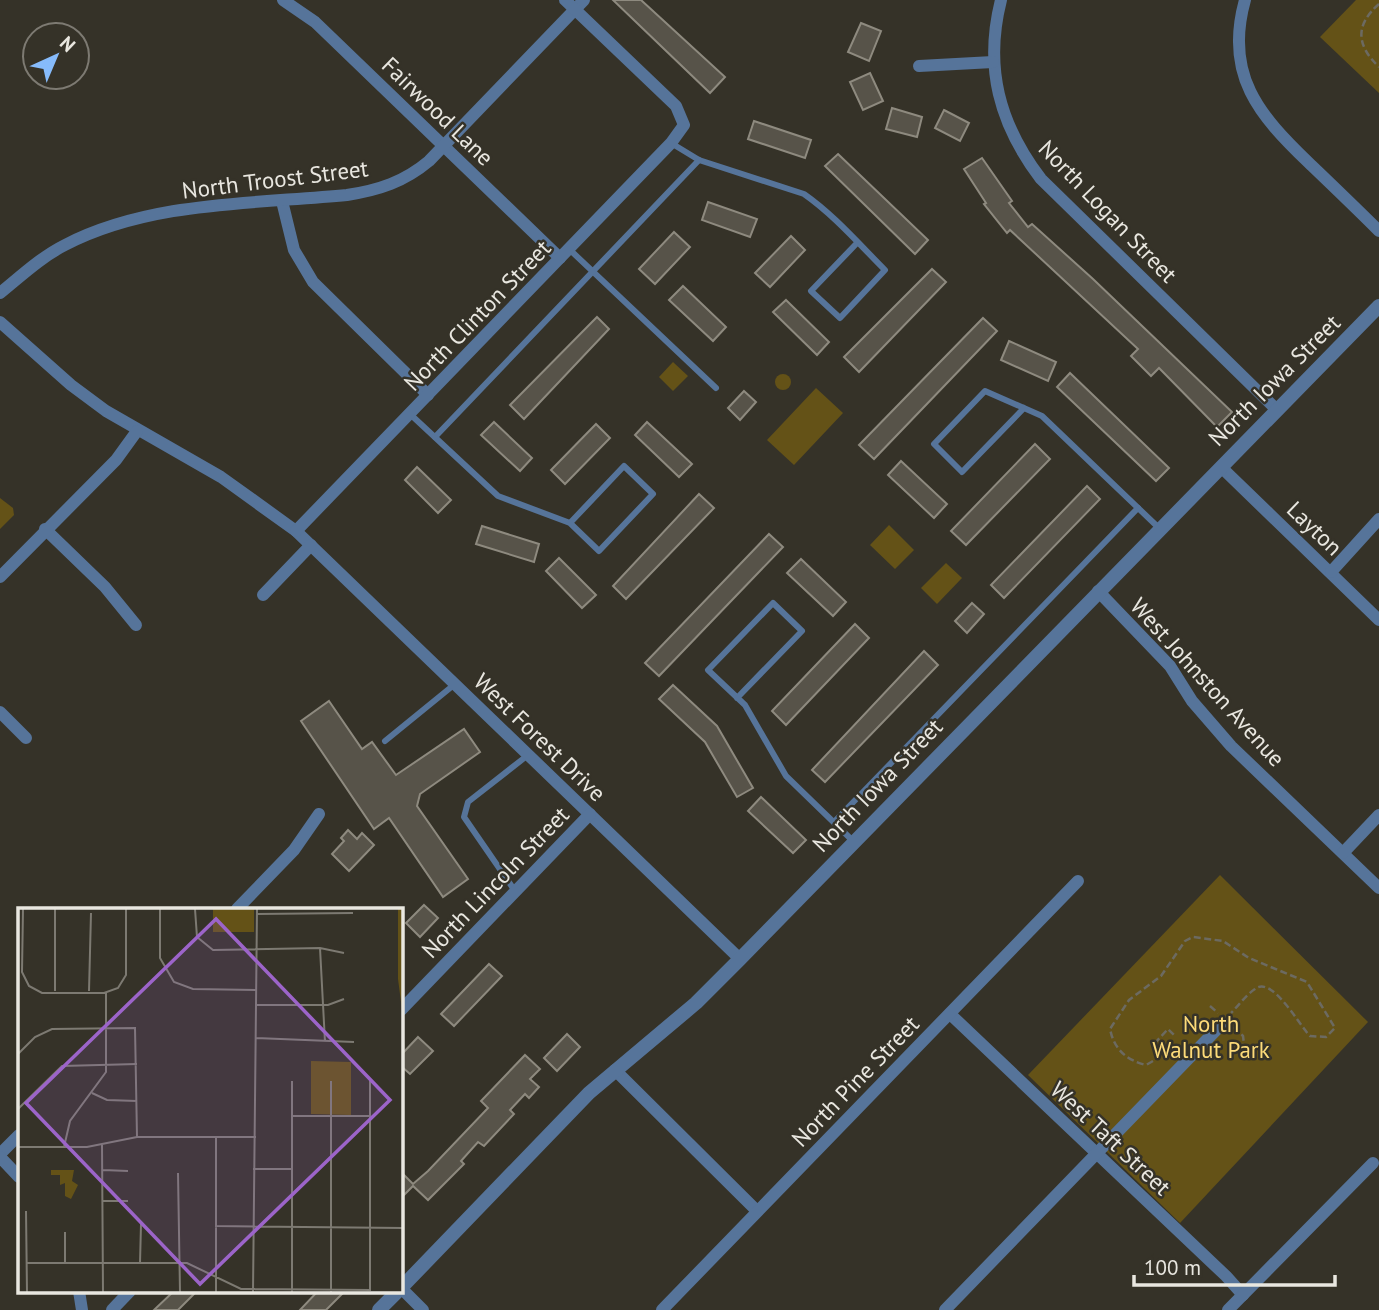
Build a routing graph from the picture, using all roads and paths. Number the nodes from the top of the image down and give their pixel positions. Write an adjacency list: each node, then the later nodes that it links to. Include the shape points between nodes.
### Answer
1 (283, 0): 11 (street, Fairwood Lane, via 315,22)
2 (565, 0): 6 (street)
3 (1001, 0): 7 (street, North Logan Street)
4 (1245, 0): 14 (street, via 1238,46 1256,105 1277,132)
5 (1379, 4): 9 (path, via 1362,23 1361,35 1369,57)
6 (580, 5): 10 (street, North Clinton Street, via 676,106 684,125); 11 (street, North Troost Street)
7 (993, 61): 8 (street); 24 (street, North Logan Street, via 1004,118 1021,153 1041,179)
8 (919, 66)
9 (1379, 67)
10 (671, 143): 12 (lane); 16 (street, North Clinton Street)
11 (444, 146): 13 (street, North Troost Street, via 414,174 374,191); 16 (street, Fairwood Lane)
12 (699, 160): 15 (lane, via 804,194); 17 (lane)
13 (282, 201): 18 (street, North Troost Street, via 145,216 104,228 63,246); 22 (street, via 294,250 313,282)
14 (1379, 231)
15 (857, 243): 15 (lane, via 811,290 840,318 884,270)
16 (565, 254): 17 (lane); 22 (street, North Clinton Street)
17 (593, 272): 21 (lane); 27 (lane)
18 (0, 293)
19 (1379, 306): 24 (street, North Iowa Street)
20 (0, 321): 26 (street, West Forest Drive, via 71,385)
21 (716, 388)
22 (428, 395): 25 (street, North Clinton Street)
23 (1024, 408): 23 (lane, via 985,391 934,444 962,472); 29 (lane, via 1042,416)
24 (1277, 410): 28 (street, North Iowa Street)
25 (410, 414): 27 (lane); 34 (street, North Clinton Street)
26 (137, 431): 33 (street, via 116,460); 34 (street, West Forest Drive, via 220,477)
27 (435, 437): 31 (lane, via 498,496)
28 (1221, 467): 32 (street, North Iowa Street); 36 (street, Layton)
29 (1138, 508): 32 (lane); 51 (lane)
30 (1379, 519): 36 (street)
31 (570, 523): 31 (lane, via 599,551 653,494 624,466)
32 (1159, 528): 38 (street, North Iowa Street)
33 (45, 529): 37 (street); 41 (street, via 105,587)
34 (296, 531): 35 (street, West Forest Drive)
35 (311, 545): 39 (street); 42 (street, West Forest Drive)
36 (1331, 572): 40 (street, Layton)
37 (0, 577)
38 (1098, 591): 52 (street, North Iowa Street); 53 (street, West Johnston Avenue, via 1170,666 1192,701 1231,746)
39 (263, 595)
40 (1379, 620)
41 (136, 625)
42 (455, 684): 46 (lane); 47 (street, West Forest Drive)
43 (737, 698): 43 (lane, via 708,670 773,603 802,631); 51 (lane, via 786,776)
44 (0, 712): 45 (street)
45 (26, 738)
46 (385, 741)
47 (528, 755): 49 (street, West Forest Drive); 56 (lane, via 468,802 464,817)
48 (319, 814): 57 (street, via 294,850)
49 (590, 814): 56 (street, North Lincoln Street); 58 (street, West Forest Drive)
50 (1379, 815): 53 (street)
51 (834, 822): 52 (lane)
52 (853, 841): 58 (street, North Iowa Street)
53 (1343, 853): 55 (street, West Johnston Avenue)
54 (1078, 881): 60 (street, North Pine Street)
55 (1379, 888)
56 (515, 891): 59 (street, North Lincoln Street)
57 (238, 908)
58 (740, 959): 65 (street, North Iowa Street, via 696,1003)
59 (402, 1009)
60 (950, 1014): 67 (street, West Taft Street); 71 (street, North Pine Street)
61 (1223, 1023): 64 (path, via 1256,987 1263,986 1274,991 1310,1036 1326,1037 1335,1028 1307,982 1248,958 1223,941 1193,937 1185,941 1161,976 1129,1000 1110,1029 1115,1045 1129,1058 1146,1065); 67 (street)
62 (1176, 1037): 63 (path, via 1168,1029 1155,1043)
63 (1163, 1051)
64 (1153, 1061)
65 (615, 1070): 71 (street); 72 (street, North Iowa Street)
66 (18, 1136): 68 (street)
67 (1097, 1153): 77 (street, West Taft Street); 83 (street)
68 (0, 1156): 70 (street)
69 (1373, 1163): 77 (street)
70 (18, 1176)
71 (757, 1210): 82 (street, North Pine Street)
72 (402, 1287)
73 (402, 1291): 81 (street)
74 (79, 1292): 78 (street)
75 (129, 1292): 79 (street)
76 (397, 1292): 80 (street, North Iowa Street)
77 (1243, 1295): 84 (street)
78 (82, 1310)
79 (112, 1310)
80 (379, 1310)
81 (423, 1310)
82 (662, 1310)
83 (945, 1310)
84 (1228, 1310)

